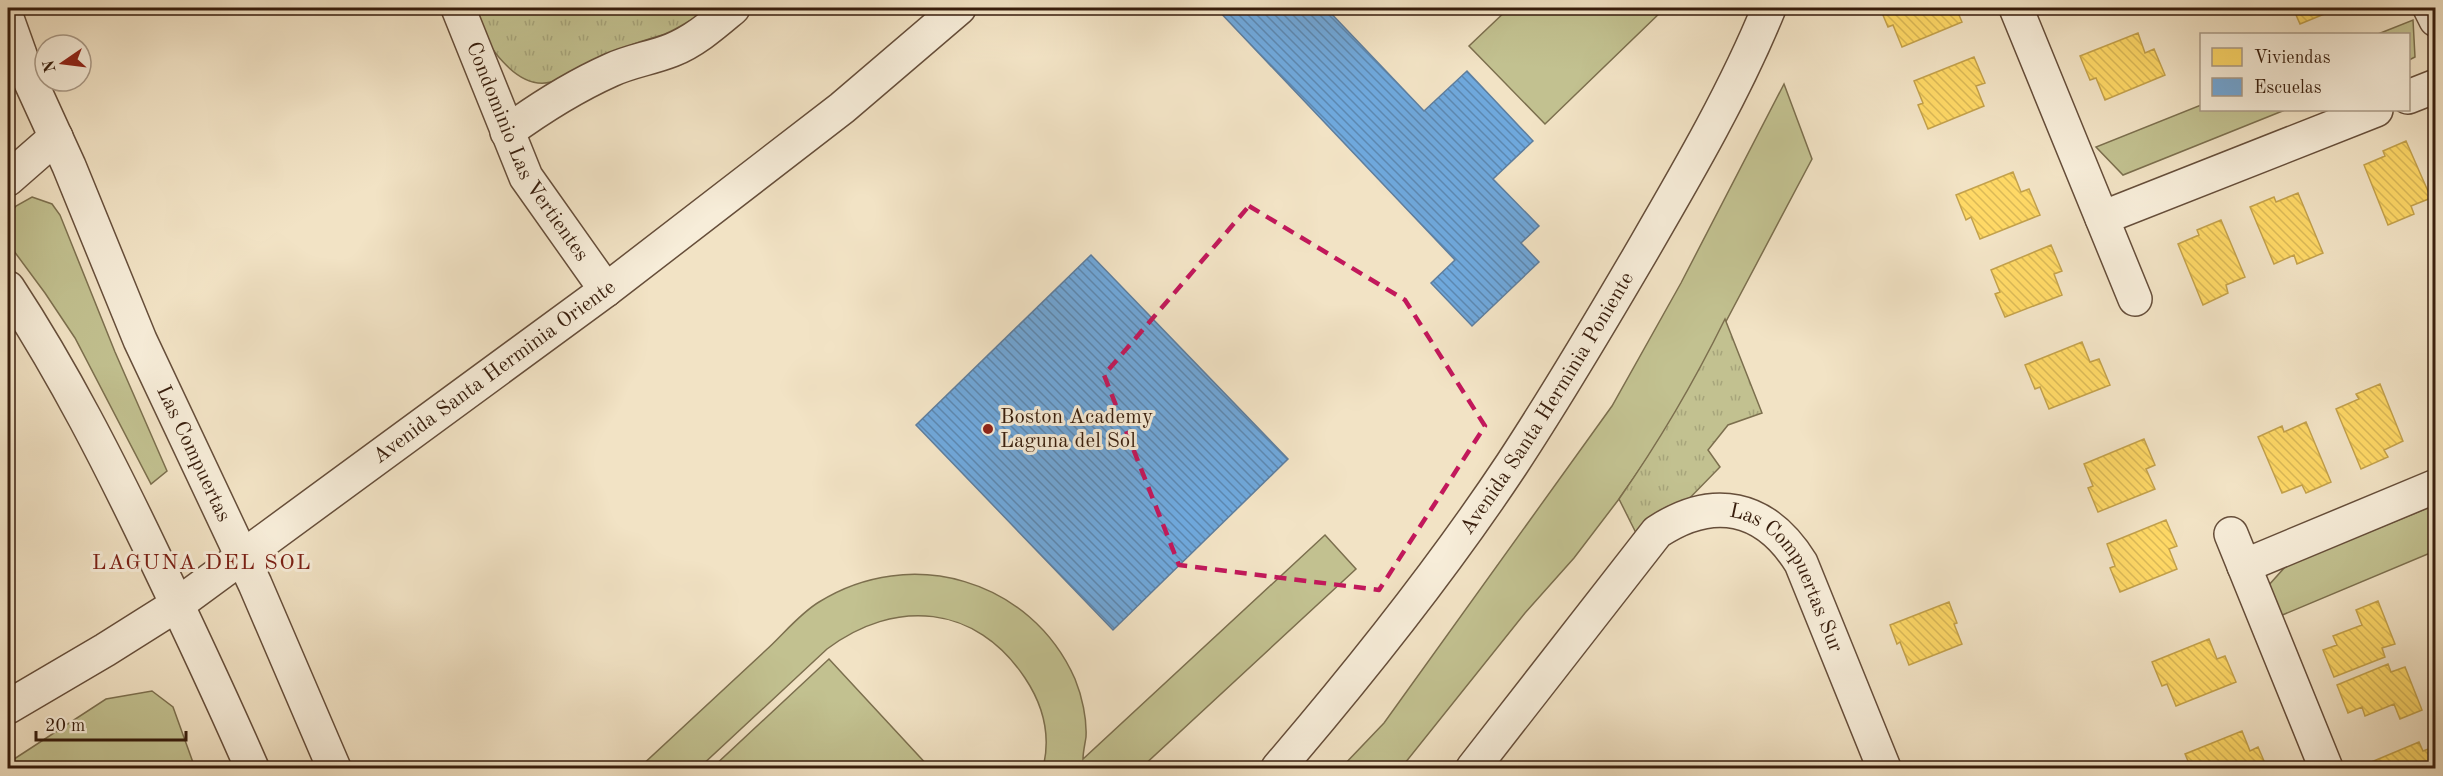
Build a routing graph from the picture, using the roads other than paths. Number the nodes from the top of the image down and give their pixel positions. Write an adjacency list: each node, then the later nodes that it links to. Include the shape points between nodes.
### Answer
1 (458, 8): 13 (street, Condominio Las Vertientes)
2 (733, 8): 13 (street, via 675,49 588,81)
3 (959, 8): 18 (street, Avenida Santa Herminia Oriente, via 842,108)
4 (1769, 8): 28 (street, Avenida Santa Herminia Poniente, via 1752,49 1673,198 1512,465 1429,582)
5 (2016, 8): 16 (street)
6 (2430, 8): 7 (street)
7 (2436, 20)
8 (8, 21): 9 (street, Las Compuertas)
9 (17, 82): 14 (street, Las Compuertas)
10 (2436, 86): 11 (street)
11 (2410, 97)
12 (2373, 111): 16 (street)
13 (507, 132): 18 (street, Condominio Las Vertientes, via 526,177)
14 (56, 136): 15 (street); 22 (street, Las Compuertas, via 140,340)
15 (8, 179)
16 (2102, 218): 19 (street)
17 (8, 288): 24 (street, via 51,355 138,518)
18 (606, 290): 22 (street, Avenida Santa Herminia Oriente)
19 (2134, 299)
20 (2436, 486): 23 (street)
21 (2231, 534): 23 (street)
22 (242, 555): 24 (street, Avenida Santa Herminia Oriente); 27 (street, Las Compuertas)
23 (2244, 566): 31 (street)
24 (178, 604): 25 (street, Avenida Santa Herminia Oriente); 26 (street)
25 (8, 707)
26 (252, 768)
27 (333, 768)
28 (1278, 768)
29 (1473, 768): 30 (street, Las Compuertas Sur, via 1657,532 1678,518 1704,510 1730,510 1754,518 1789,544 1801,563)
30 (1884, 768)
31 (2326, 768)

